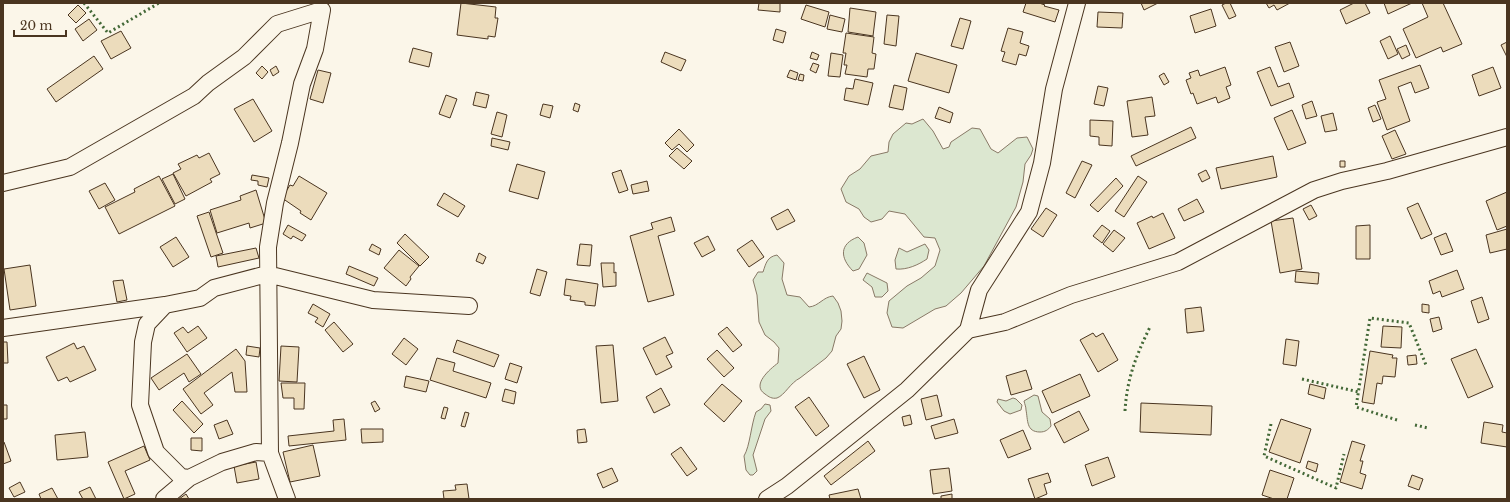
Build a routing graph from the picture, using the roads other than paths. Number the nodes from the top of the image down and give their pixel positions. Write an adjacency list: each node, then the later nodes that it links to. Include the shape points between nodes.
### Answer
1 (1077, 3): 8 (street, via 1054,89 1042,164 1029,212 979,290)
2 (1507, 137): 8 (street, via 1314,190 1178,262 1071,295 1005,322)
3 (3, 183): 4 (street, via 70,167 194,96 244,57 277,24 322,10 315,49 302,84 275,203 268,247)
4 (267, 274): 5 (street, via 214,288 200,298); 6 (street, via 373,300); 9 (street)
5 (165, 305): 7 (street); 10 (street, via 147,324 143,342 140,406 156,452 181,477)
6 (469, 306)
7 (3, 328)
8 (968, 330): 13 (street, via 907,390 787,486)
9 (270, 454): 10 (street, via 256,452 229,460); 12 (street)
10 (189, 478): 11 (street)
11 (164, 499)
12 (287, 499)
13 (767, 499)

